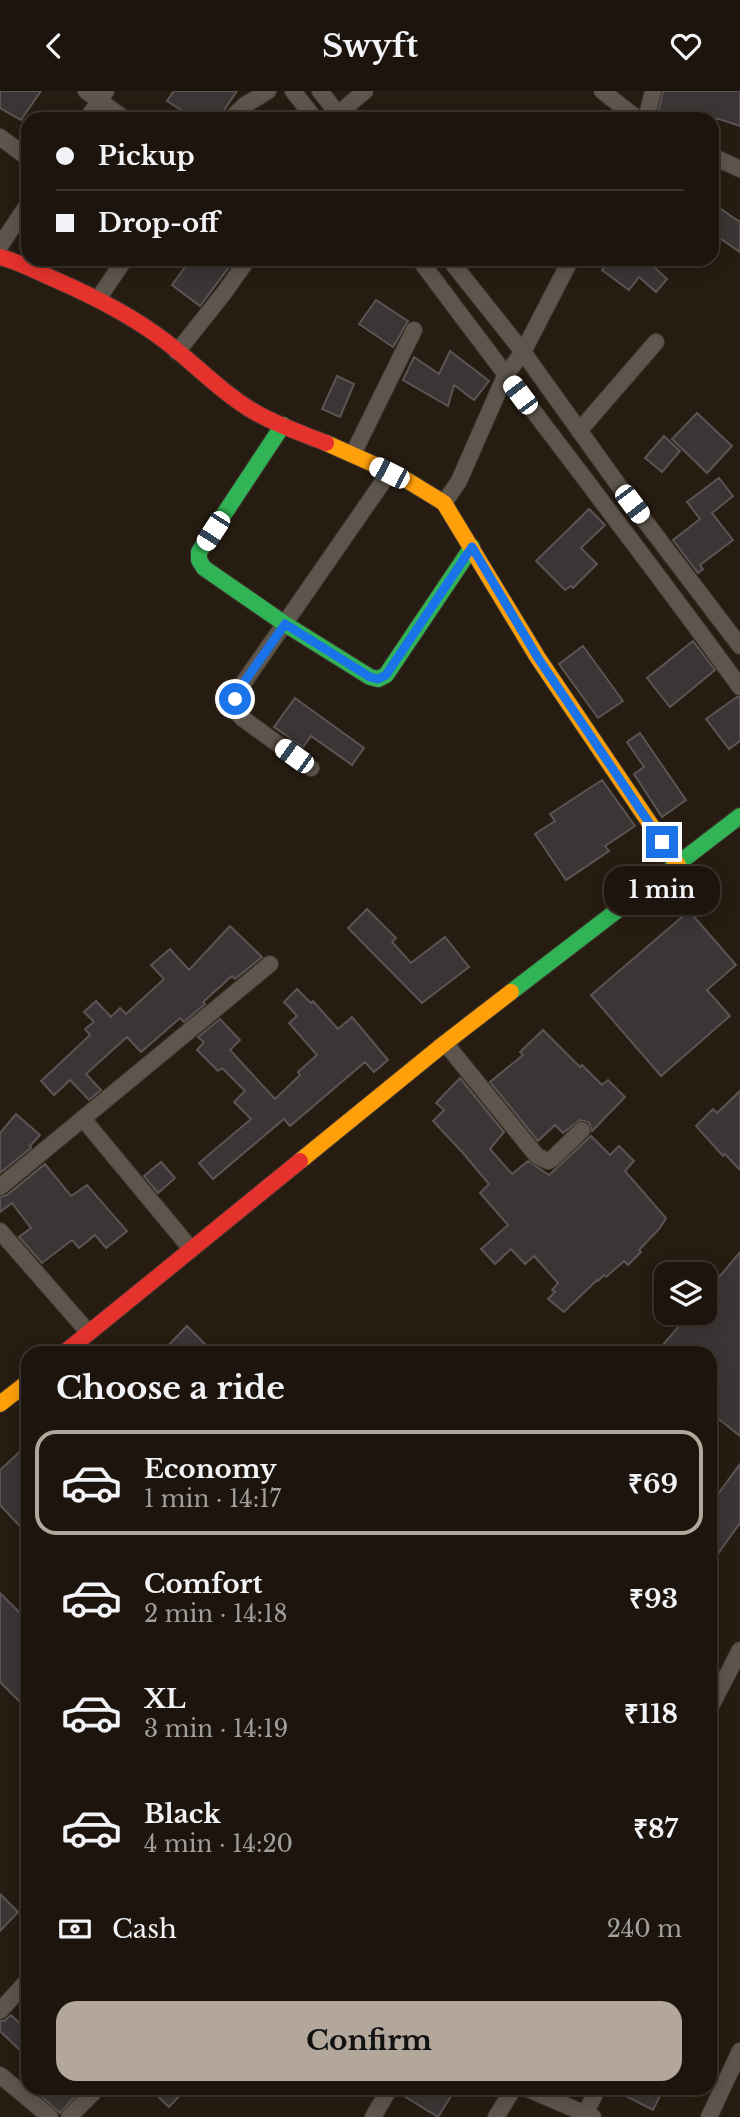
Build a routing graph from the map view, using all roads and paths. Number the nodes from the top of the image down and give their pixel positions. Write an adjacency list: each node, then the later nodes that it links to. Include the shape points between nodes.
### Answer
1 (268, 91): 10 (street)
2 (293, 91): 11 (street)
3 (320, 91): 12 (street)
4 (365, 91): 13 (street)
5 (602, 91): 14 (street)
6 (653, 91): 15 (street)
7 (97, 94): 8 (street); 9 (street)
8 (90, 112)
9 (117, 112)
10 (238, 112)
11 (309, 112)
12 (337, 112)
13 (344, 112)
14 (629, 112)
15 (648, 112)
16 (0, 137): 17 (street)
17 (21, 153)
18 (719, 159): 19 (street)
19 (740, 169)
20 (21, 214): 21 (street)
21 (0, 246)
22 (0, 257): 23 (main road)
23 (21, 264)
24 (25, 266): 30 (main road)
25 (120, 266): 30 (street)
26 (243, 266): 33 (street)
27 (425, 266): 34 (street)
28 (453, 266): 34 (street)
29 (567, 266): 34 (street)
30 (98, 299): 33 (main road, via 130,316)
31 (414, 330): 37 (street)
32 (656, 342): 36 (street)
33 (177, 352): 35 (main road, via 226,393)
34 (514, 363): 36 (street); 39 (street, via 459,481); 43 (street)
35 (283, 425): 37 (main road); 41 (main road, via 199,560)
36 (579, 431): 42 (street)
37 (353, 454): 38 (main road)
38 (389, 473): 39 (main road); 41 (street)
39 (444, 503): 40 (main road)
40 (472, 547): 41 (main road, via 386,675 378,679); 46 (main road, via 538,658)
41 (285, 624): 44 (street, via 240,688 234,709)
42 (740, 646)
43 (740, 687)
44 (311, 768)
45 (740, 816): 46 (main road)
46 (678, 865): 48 (main road)
47 (270, 964): 49 (street)
48 (446, 1043): 50 (street, via 537,1156 552,1159); 53 (main road)
49 (84, 1119): 51 (street); 53 (street)
50 (582, 1130)
51 (0, 1187)
52 (0, 1231): 54 (street)
53 (191, 1249): 54 (main road)
54 (89, 1333): 55 (main road)
55 (73, 1346)
56 (21, 1388): 57 (main road)
57 (0, 1404)
58 (740, 1650): 59 (street)
59 (717, 1694)
60 (21, 1988): 61 (street)
61 (0, 2011)
62 (740, 2051): 76 (street)
63 (0, 2075): 64 (street)
64 (21, 2094)
65 (22, 2095): 72 (street)
66 (91, 2095): 73 (street)
67 (386, 2095): 74 (street)
68 (509, 2095): 75 (street)
69 (542, 2095): 71 (street)
70 (596, 2095): 71 (street)
71 (589, 2115)
72 (45, 2116)
73 (69, 2117)
74 (373, 2117)
75 (496, 2117)
76 (709, 2117)

